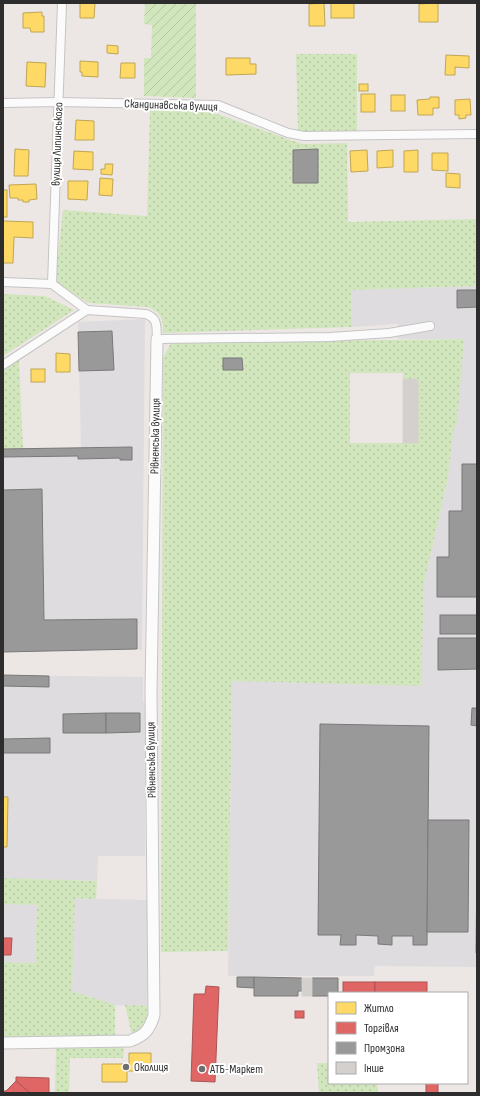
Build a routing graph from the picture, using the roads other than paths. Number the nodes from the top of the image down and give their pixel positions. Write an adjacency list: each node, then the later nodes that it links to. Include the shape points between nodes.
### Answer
1 (62, 3): 3 (street, вулиця Липинського)
2 (3, 102): 3 (street, Скандинавська вулиця)
3 (58, 102): 4 (street, Скандинавська вулиця, via 218,104 288,133 304,136); 6 (street, вулиця Липинського)
4 (477, 134)
5 (3, 282): 6 (street)
6 (52, 284): 7 (street)
7 (87, 310): 9 (street, via 152,316 156,322); 10 (street)
8 (430, 326): 9 (street, via 389,333 330,337)
9 (157, 339): 11 (street, Рівненська вулиця, via 151,691 154,1016 146,1032 130,1041)
10 (3, 365)
11 (3, 1043)

